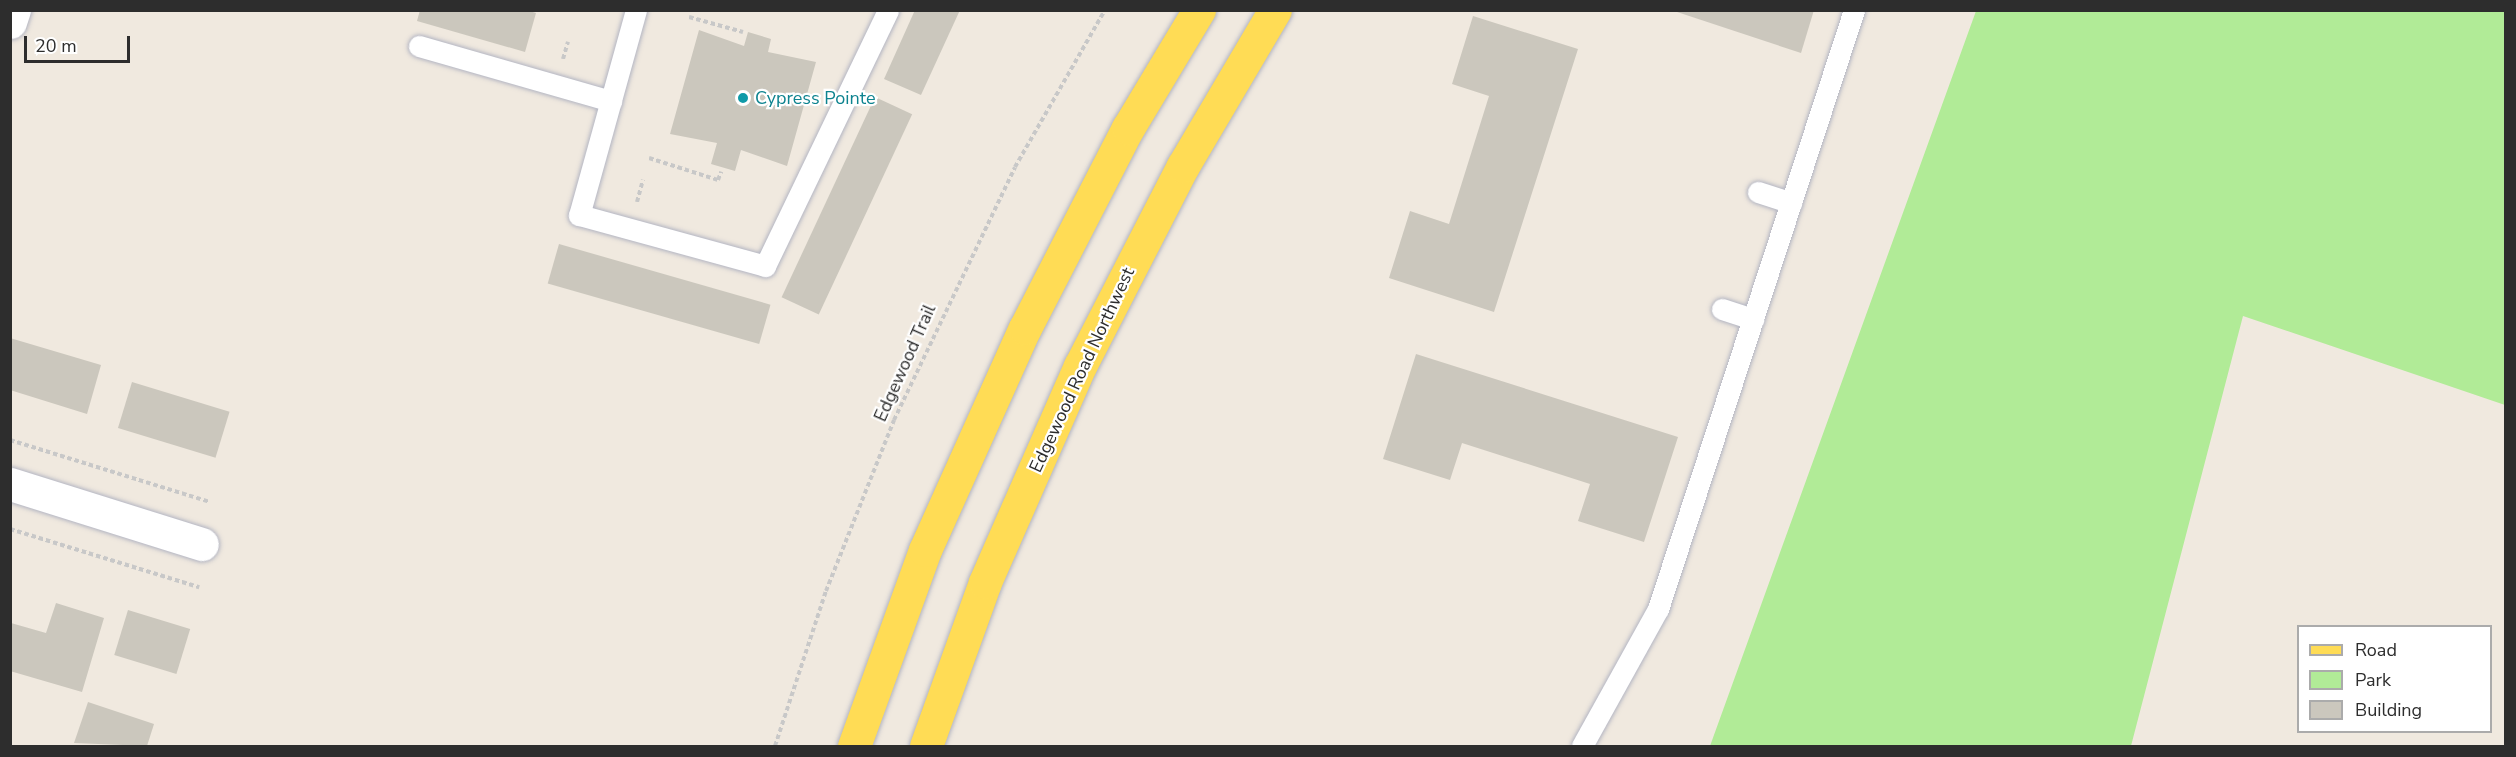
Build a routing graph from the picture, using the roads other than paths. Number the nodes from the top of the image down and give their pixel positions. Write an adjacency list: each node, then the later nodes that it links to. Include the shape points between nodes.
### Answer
1 (14, 10): 7 (street)
2 (636, 10): 9 (lane)
3 (888, 10): 9 (lane, via 765,266 579,215)
4 (1199, 10): 16 (main road, via 1128,128 1024,328 925,550)
5 (1275, 10): 17 (main road, Edgewood Road Northwest, via 1183,166 1080,366 986,582)
6 (1854, 10): 11 (lane)
7 (10, 22)
8 (419, 46): 9 (lane)
9 (611, 101)
10 (1758, 192): 11 (lane)
11 (1791, 203): 13 (lane)
12 (1722, 309): 13 (lane)
13 (1753, 319): 18 (lane, via 1658,609)
14 (10, 484): 15 (street)
15 (202, 544)
16 (854, 747)
17 (926, 747)
18 (1582, 747)

